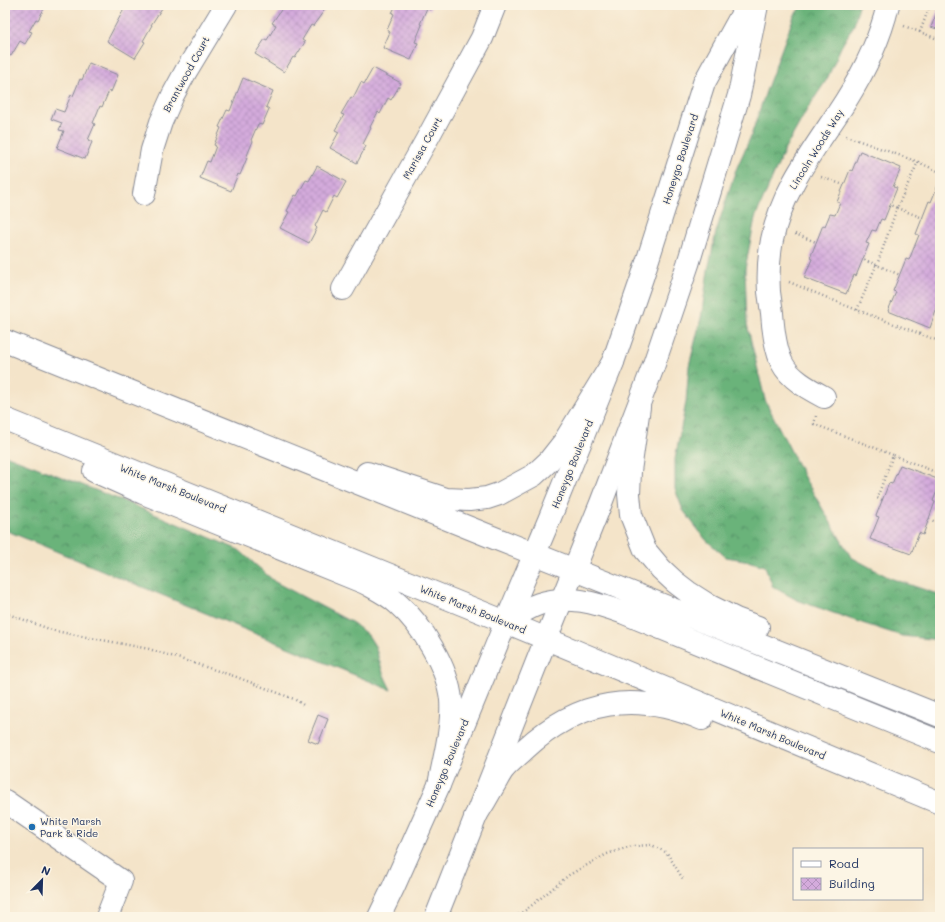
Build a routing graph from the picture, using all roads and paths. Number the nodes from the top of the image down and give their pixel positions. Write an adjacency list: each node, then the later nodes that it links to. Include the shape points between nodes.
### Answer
1 (226, 5): 13 (main road, Brantwood Court, via 183,77 160,122)
2 (495, 5): 22 (main road, Marissa Court, via 482,38)
3 (747, 5): 27 (main road, Honeygo Boulevard, via 704,82)
4 (757, 5): 30 (main road, via 739,95 670,320)
5 (888, 5): 28 (main road, Lincoln Woods Way, via 874,46 860,75 794,181 772,241 769,291 773,326 782,364 806,388)
6 (930, 5): 7 (path, via 920,32)
7 (940, 40)
8 (844, 135): 9 (path)
9 (918, 162): 10 (path); 15 (path)
10 (940, 172)
11 (819, 176): 12 (path)
12 (844, 185)
13 (144, 194)
14 (890, 205): 15 (path)
15 (897, 208): 16 (path); 19 (path)
16 (923, 218)
17 (791, 232): 18 (path)
18 (816, 242)
19 (876, 266): 21 (path, via 863,259); 23 (path)
20 (789, 275): 23 (path, via 789,282)
21 (900, 275)
22 (343, 289)
23 (857, 310): 26 (path)
24 (940, 338): 26 (path)
25 (5, 341): 29 (main road)
26 (939, 342)
27 (613, 362): 29 (main road, via 564,442 549,461 534,475 499,494 469,500 446,499); 38 (main road, Honeygo Boulevard)
28 (824, 397): 33 (path, via 814,424)
29 (146, 398): 38 (main road)
30 (639, 407): 39 (main road); 44 (main road, via 630,471 631,515 645,550 661,569 701,601 736,619)
31 (5, 419): 42 (main road, White Marsh Boulevard)
32 (5, 432): 48 (main road, via 144,493 364,583 398,603 413,619 434,650 446,677 451,699 450,726)
33 (893, 455): 34 (path); 35 (path, via 877,498)
34 (940, 474)
35 (882, 500)
36 (929, 519): 37 (path)
37 (940, 524)
38 (534, 554): 39 (main road); 42 (main road, Honeygo Boulevard)
39 (574, 570): 40 (main road); 46 (main road)
40 (562, 600): 42 (main road, via 538,605); 43 (main road); 47 (main road, via 587,601 624,613)
41 (5, 613): 45 (path, via 55,630 149,649 234,676 294,699)
42 (506, 622): 43 (main road, White Marsh Boulevard); 48 (main road, Honeygo Boulevard)
43 (546, 639): 49 (main road, White Marsh Boulevard); 51 (main road)
44 (940, 703)
45 (305, 706)
46 (940, 716)
47 (940, 742)
48 (439, 784): 54 (main road, Honeygo Boulevard)
49 (934, 801): 51 (main road, via 766,745 678,710 645,703 630,703 587,710 548,730 504,769)
50 (5, 802): 53 (main road, via 122,881)
51 (475, 817): 55 (main road)
52 (683, 879): 56 (path, via 667,853 652,845 632,846 607,854 569,875)
53 (107, 917)
54 (379, 917)
55 (436, 917)
56 (515, 917)

